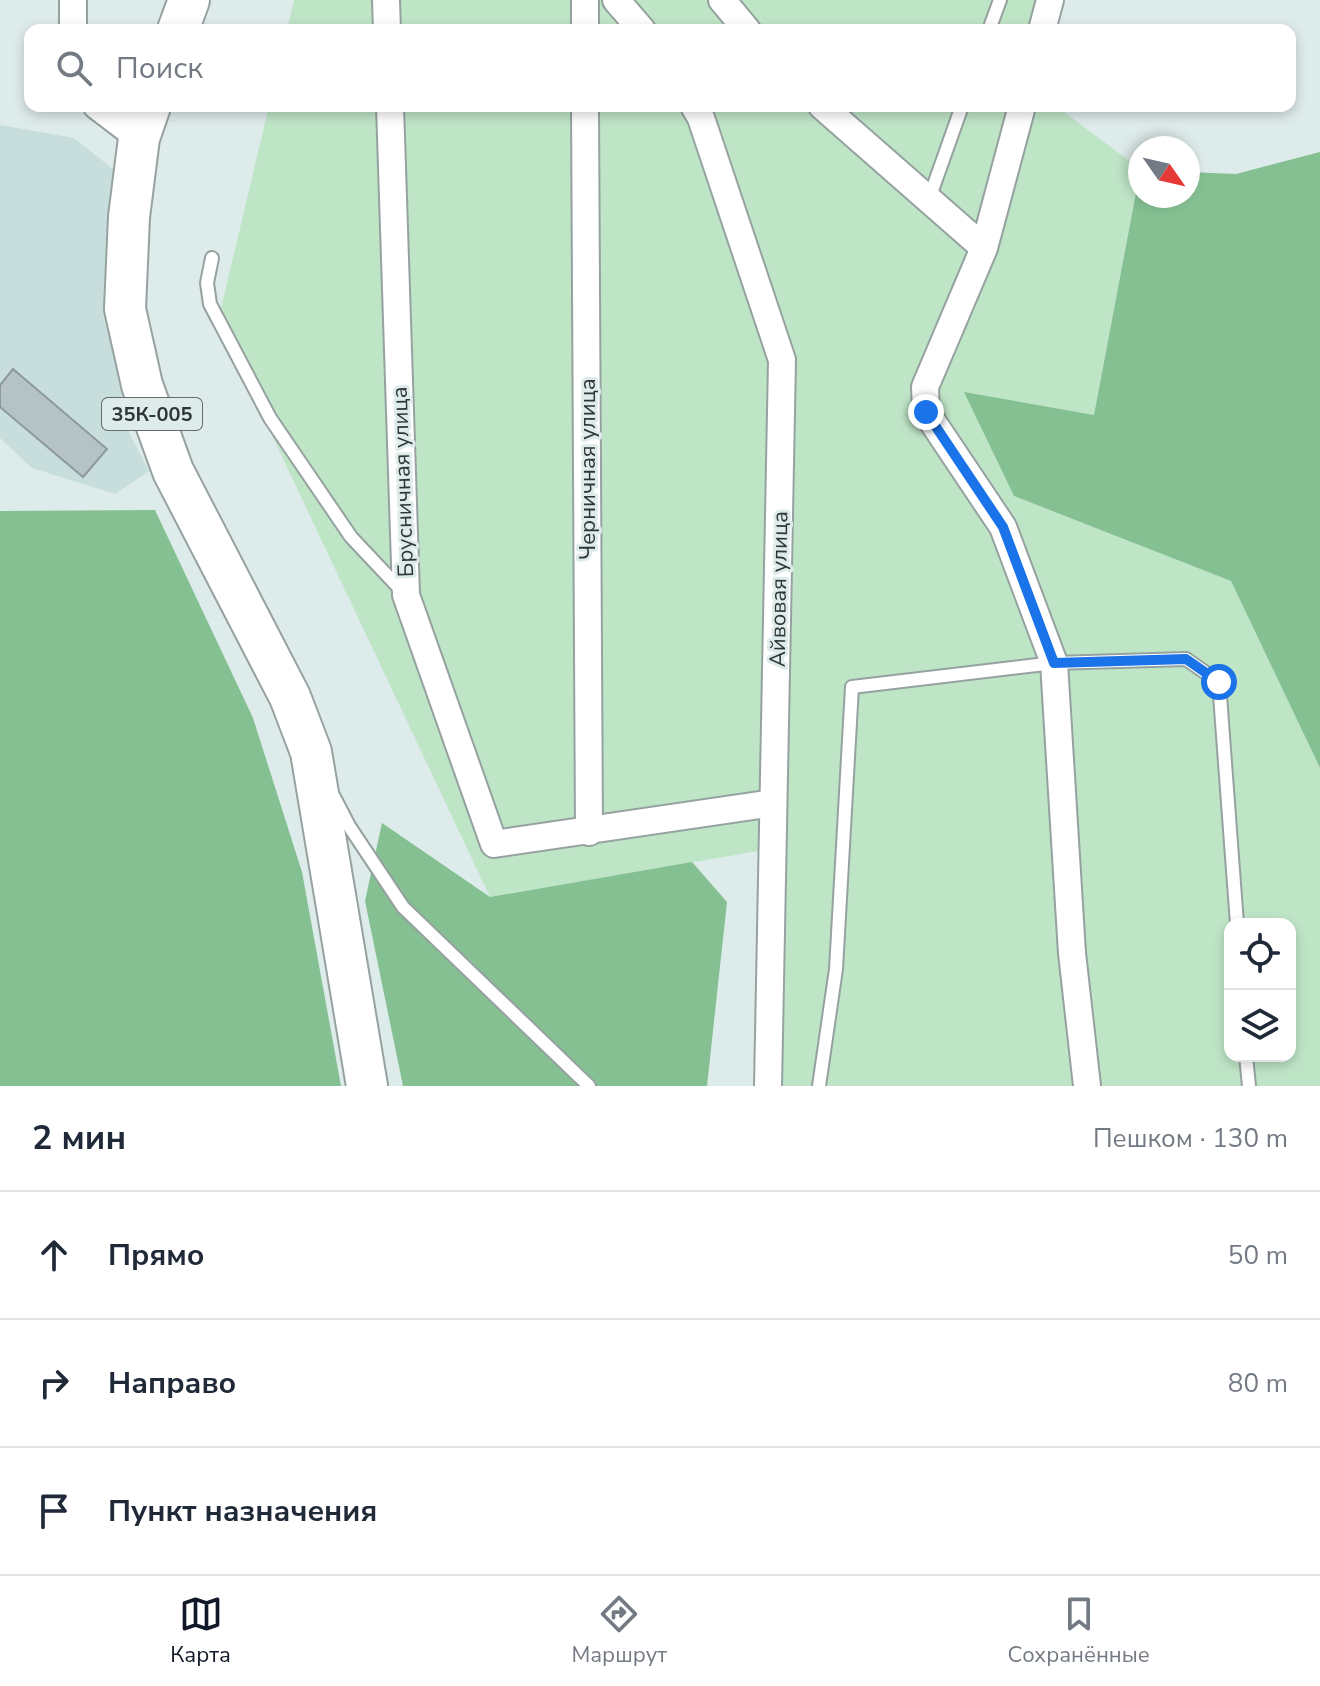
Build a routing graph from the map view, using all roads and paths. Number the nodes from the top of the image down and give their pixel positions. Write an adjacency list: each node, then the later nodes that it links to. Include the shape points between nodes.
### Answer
1 (73, 0): 9 (street)
2 (189, 0): 10 (main road)
3 (386, 0): 11 (street)
4 (585, 0): 12 (street)
5 (616, 0): 13 (street)
6 (722, 0): 14 (street)
7 (1000, 0): 15 (lane)
8 (1050, 0): 16 (street)
9 (73, 24)
10 (180, 24)
11 (387, 24)
12 (585, 24)
13 (637, 24)
14 (742, 24)
15 (991, 24)
16 (1044, 24)
17 (115, 112): 24 (street)
18 (390, 112): 28 (street, Брусничная улица)
19 (585, 112): 32 (street, Черничная улица)
20 (698, 112): 31 (street, Айвовая улица, via 782,360)
21 (829, 112): 25 (street)
22 (960, 112): 25 (lane)
23 (1020, 112): 26 (street)
24 (145, 122): 30 (main road, 35К-005, via 129,217 125,309 142,385 173,471 290,697)
25 (929, 199): 26 (street)
26 (984, 248): 29 (street, via 925,387 926,412 1003,527)
27 (212, 258): 28 (lane, via 210,304 270,418 351,537)
28 (406, 595): 32 (street, Брусничная улица, via 494,844)
29 (1054, 663): 33 (lane, via 1186,659 1219,682); 38 (lane, via 852,687 836,969); 39 (street, via 1072,953)
30 (311, 752): 35 (main road, 35К-005); 36 (lane, via 349,826 403,907)
31 (773, 803): 32 (street); 37 (street, Айвовая улица)
32 (589, 832)
33 (1237, 918)
34 (1247, 1062): 40 (lane)
35 (367, 1086)
36 (589, 1086)
37 (768, 1086)
38 (819, 1086)
39 (1087, 1086)
40 (1249, 1086)

